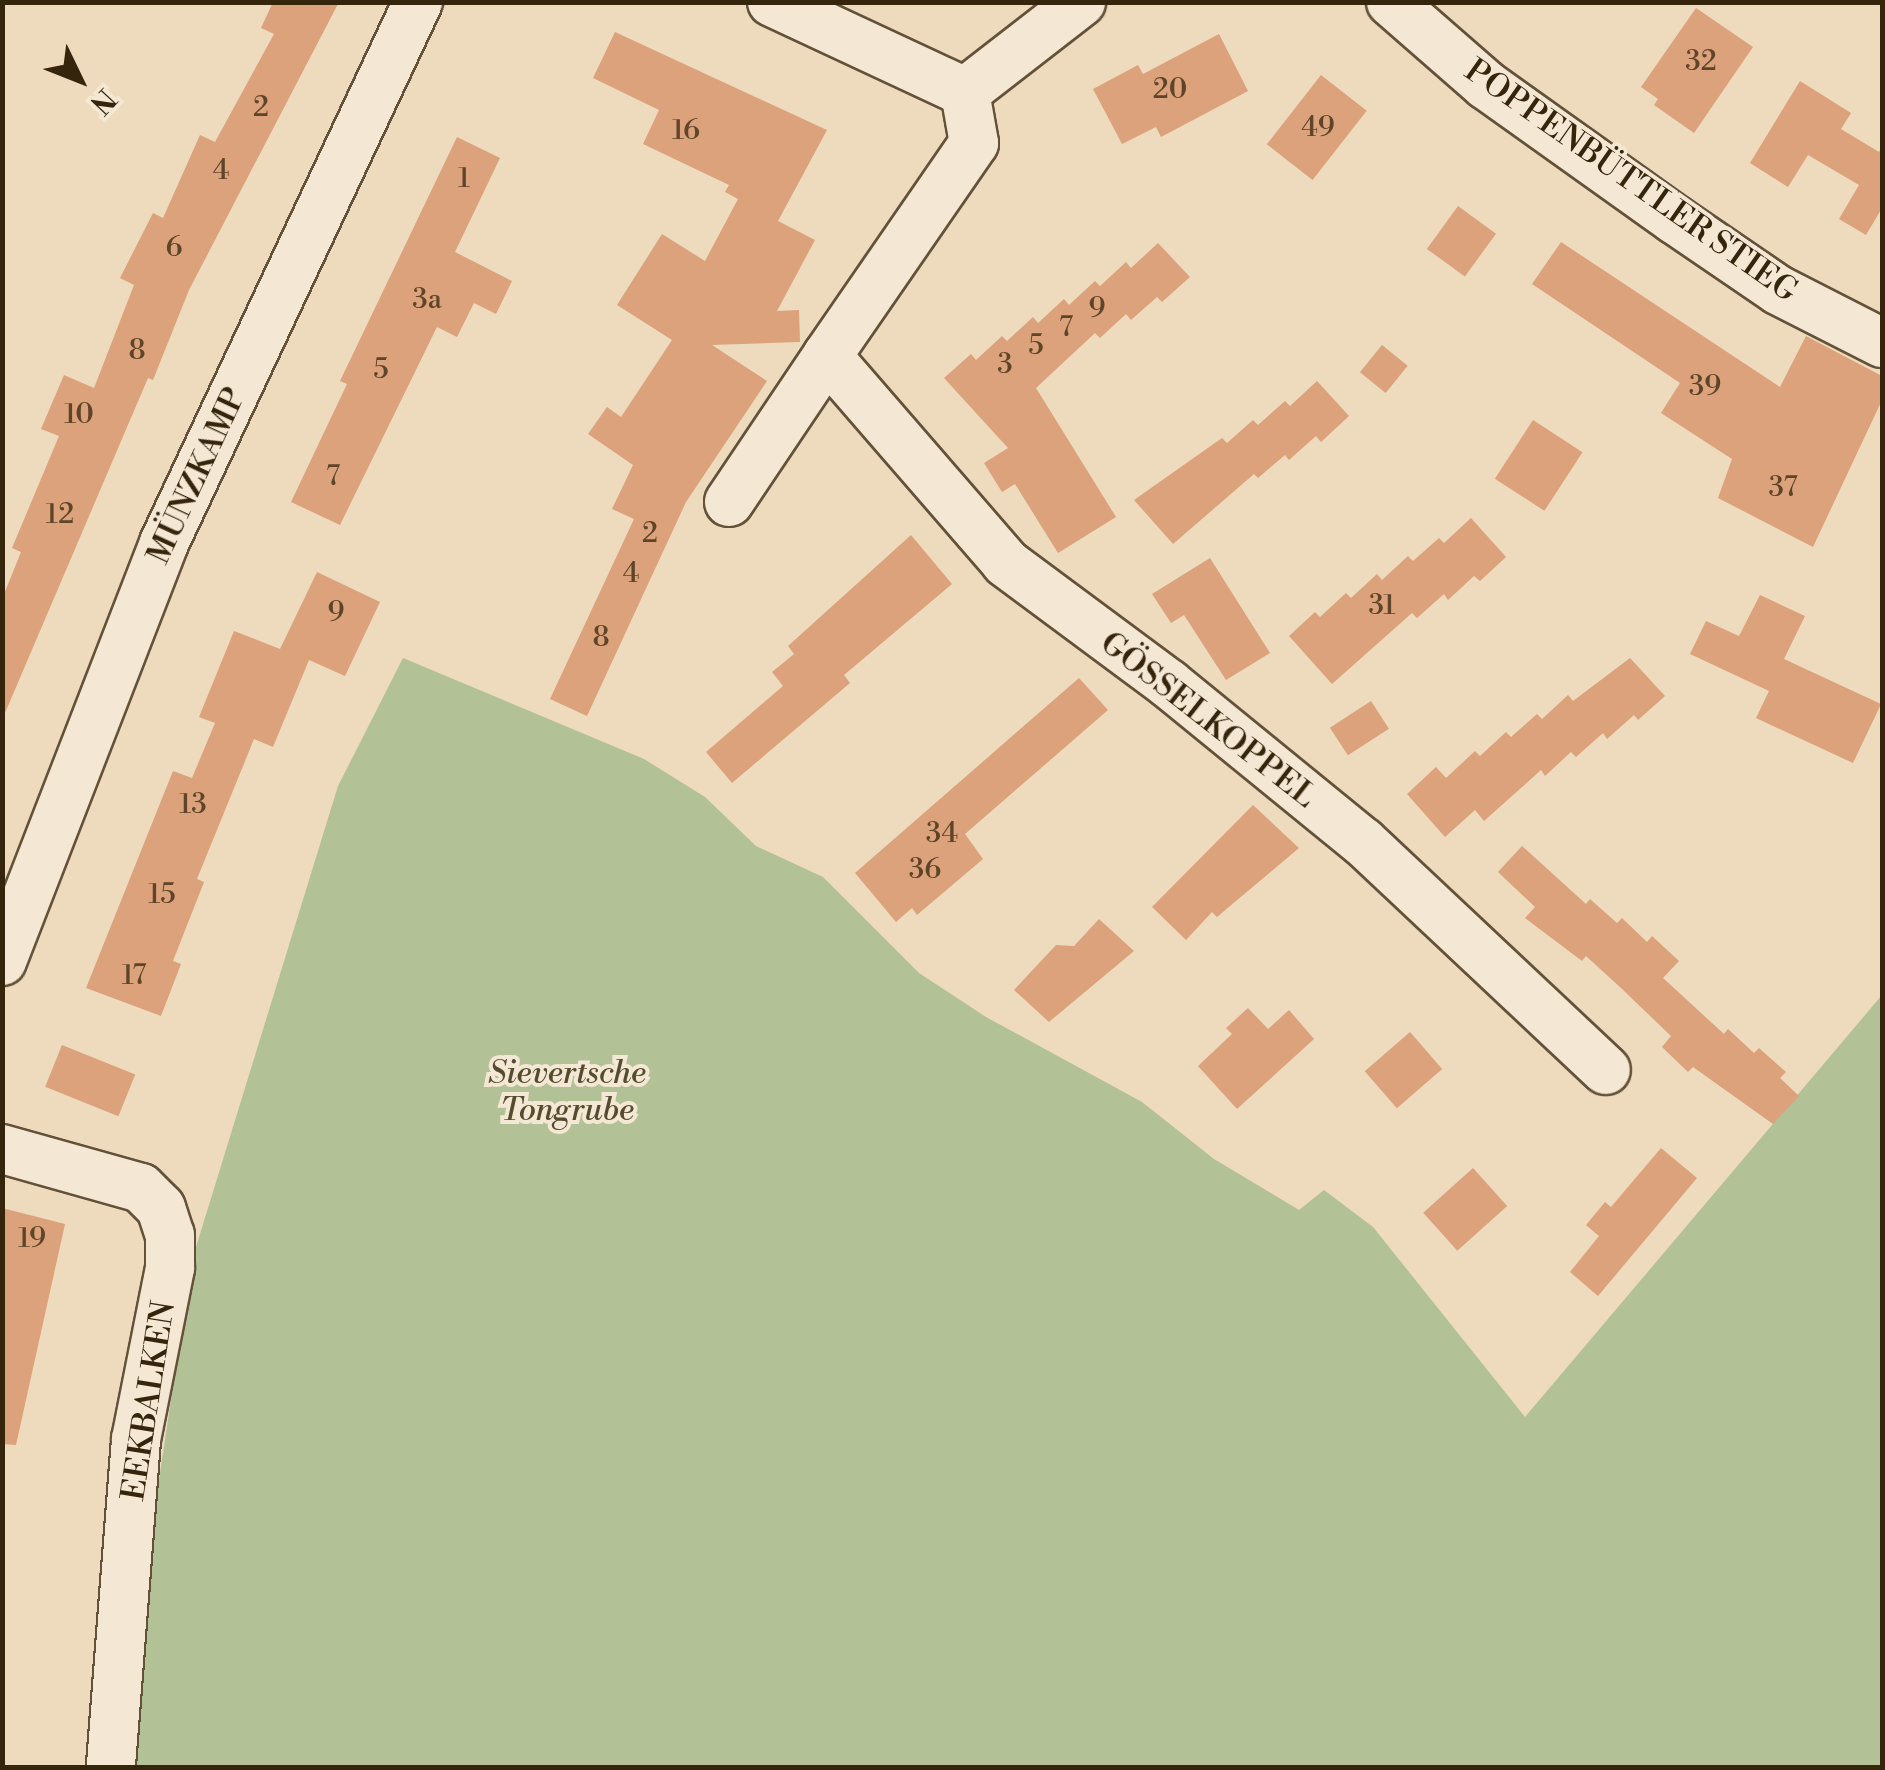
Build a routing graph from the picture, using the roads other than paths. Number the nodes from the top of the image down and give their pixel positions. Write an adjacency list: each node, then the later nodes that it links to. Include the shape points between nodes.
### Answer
1 (418, 2): 9 (street, MÜNZKAMP, via 164,543)
2 (772, 2): 5 (street)
3 (1081, 2): 5 (street)
4 (1391, 2): 6 (street, POPPENBÜTTLER STIEG, via 1486,85 1674,219 1778,290)
5 (965, 92): 7 (street, via 974,143)
6 (1882, 342)
7 (827, 356): 8 (street); 10 (street, GÖSSELKOPPEL, via 1006,563 1169,684 1363,842)
8 (729, 502)
9 (2, 961)
10 (1606, 1070)
11 (2, 1149): 12 (street, EEKBALKEN, via 140,1188 161,1208 170,1235 170,1268 136,1440)
12 (111, 1768)

